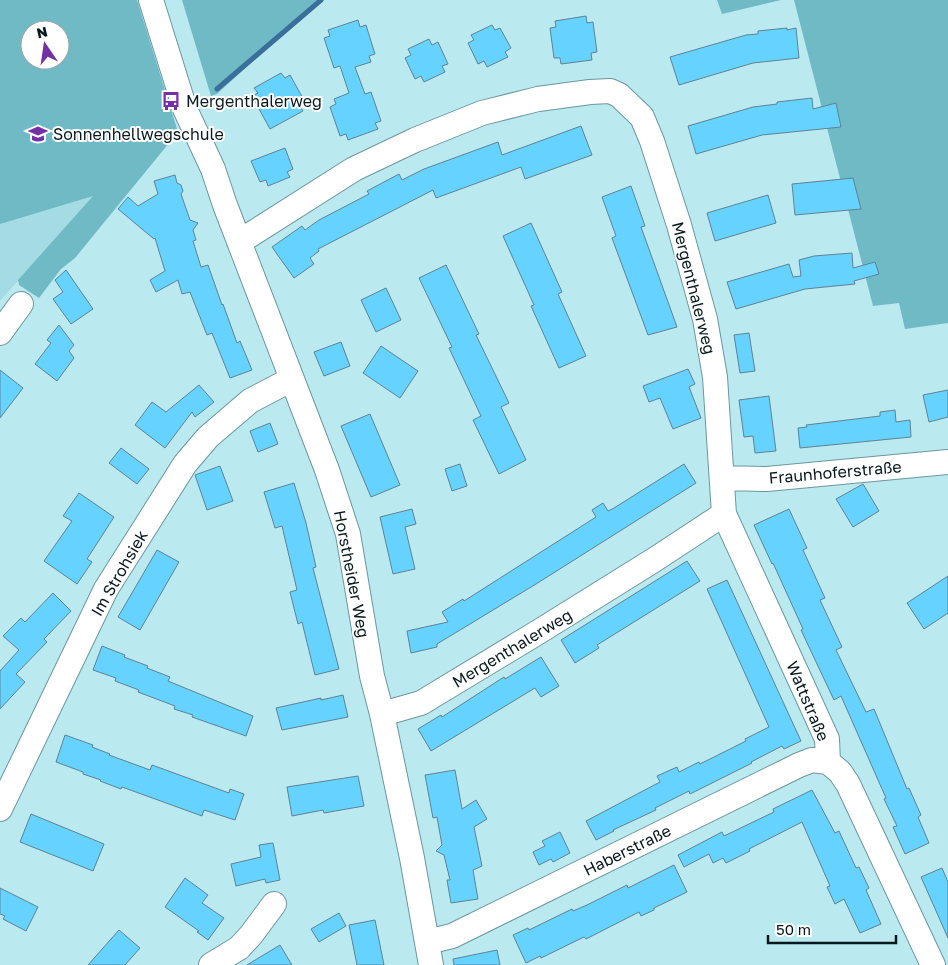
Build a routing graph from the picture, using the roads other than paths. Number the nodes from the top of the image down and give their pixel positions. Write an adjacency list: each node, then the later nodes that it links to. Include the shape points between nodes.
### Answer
1 (150, 0): 3 (street, Horstheider Weg, via 185,108)
2 (166, 0): 3 (street, Horstheider Weg, via 200,104)
3 (213, 169): 4 (street, Horstheider Weg)
4 (239, 242): 7 (street, Horstheider Weg); 9 (street, Mergenthalerweg, via 354,169 482,112 538,99 590,92 610,91 619,95 642,117 652,141 705,319 715,376)
5 (21, 304): 6 (street)
6 (0, 333)
7 (292, 379): 11 (street, Horstheider Weg, via 348,534 357,599); 13 (street, Im Strohsiek, via 250,402 208,437 185,464 106,589)
8 (948, 462): 9 (street, Fraunhoferstraße, via 767,479)
9 (722, 478): 10 (street, Mergenthalerweg)
10 (724, 514): 11 (street, Mergenthalerweg, via 421,703); 12 (street, Wattstraße, via 827,739)
11 (382, 714): 15 (street, Horstheider Weg)
12 (828, 762): 15 (street, Haberstraße, via 812,760 452,936); 18 (street, Wattstraße, via 848,784)
13 (0, 809)
14 (274, 904): 16 (street, via 239,948)
15 (426, 942): 17 (street, Horstheider Weg)
16 (210, 965)
17 (431, 965)
18 (933, 965)

